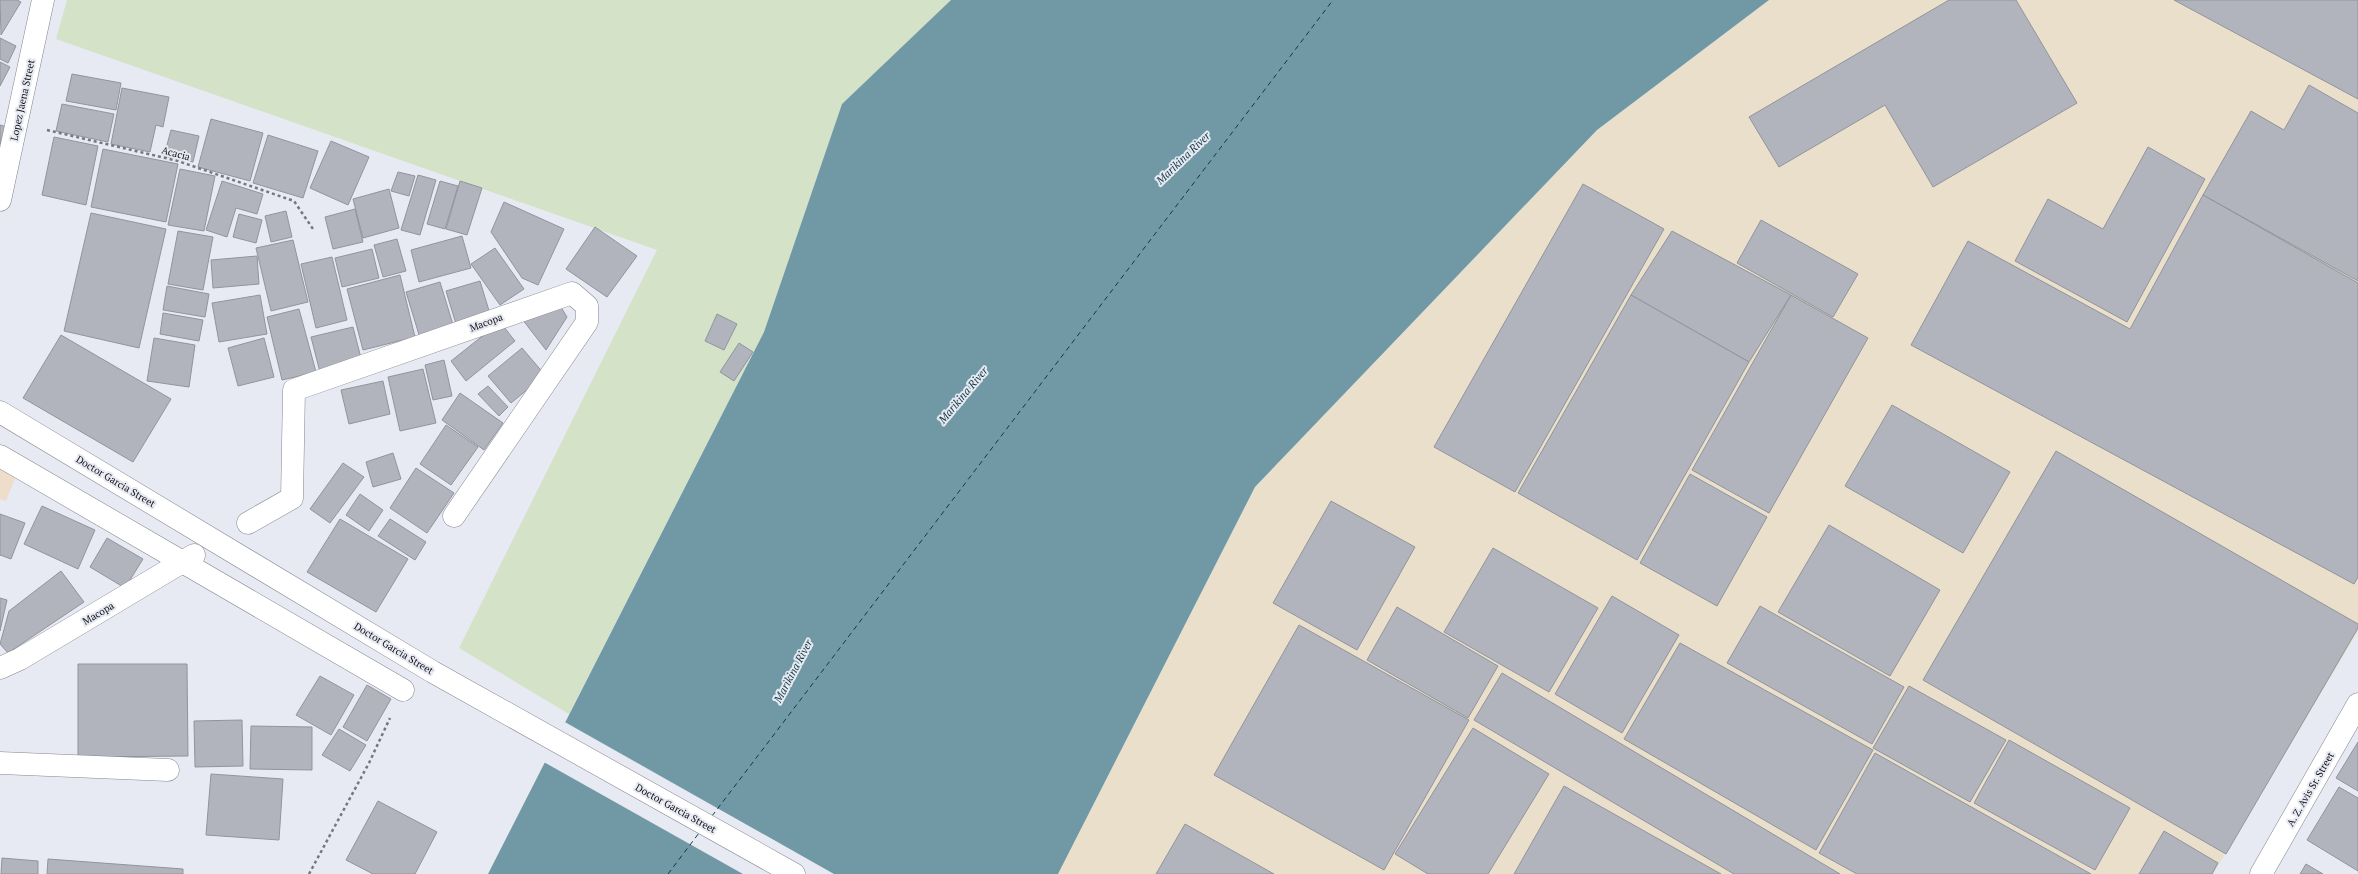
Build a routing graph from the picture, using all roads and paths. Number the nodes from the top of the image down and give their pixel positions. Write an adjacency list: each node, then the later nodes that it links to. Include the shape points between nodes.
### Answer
1 (43, 0): 2 (street, Lopez Jaena Street)
2 (18, 122): 3 (street, Lopez Jaena Street); 4 (path, Acacia, via 178,161 294,200)
3 (0, 200)
4 (313, 229)
5 (0, 412): 16 (street, Doctor Garcia Street, via 433,672)
6 (0, 456): 9 (street)
7 (454, 516): 8 (street, Macopa, via 587,322 587,306 572,293 294,390 292,498)
8 (248, 523)
9 (188, 559): 10 (street, Macopa); 11 (street)
10 (0, 668)
11 (403, 690): 15 (path, via 369,763)
12 (2358, 704): 17 (street, A. Z. Avis Sr. Street)
13 (0, 763): 14 (street)
14 (168, 770)
15 (309, 874)
16 (794, 874)
17 (2261, 874)

